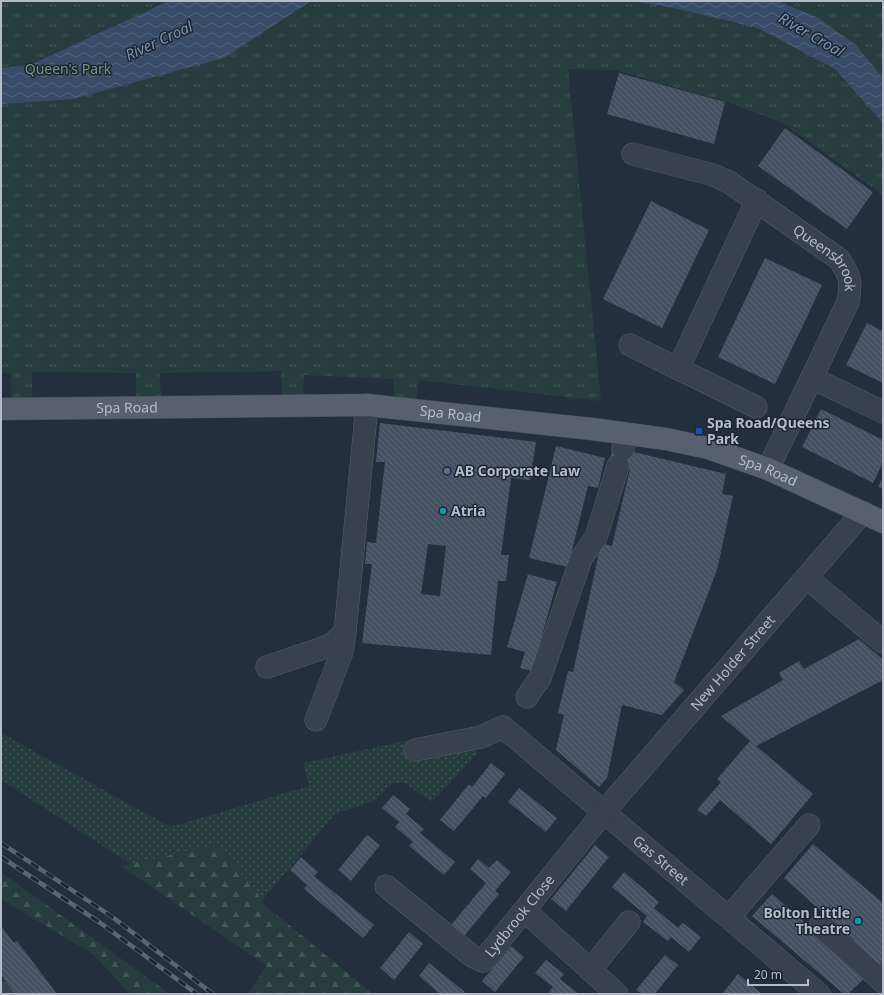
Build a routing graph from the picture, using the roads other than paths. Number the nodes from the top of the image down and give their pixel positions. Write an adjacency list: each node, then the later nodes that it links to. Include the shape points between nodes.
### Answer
1 (633, 154): 2 (street, Queensbrook, via 713,175)
2 (757, 200): 4 (street); 5 (street, Queensbrook, via 839,259 850,278 848,302)
3 (630, 345): 4 (street)
4 (678, 369): 7 (street)
5 (812, 378): 9 (street); 11 (street, Queensbrook)
6 (367, 405): 8 (main road, Spa Road); 10 (main road, Spa Road); 15 (street)
7 (756, 407)
8 (1, 408)
9 (883, 412)
10 (622, 450): 11 (main road, Spa Road, via 666,439 708,448); 18 (street, via 596,537 581,559 540,678)
11 (768, 469): 12 (main road, Spa Road)
12 (863, 512): 13 (main road, Spa Road); 14 (street, New Holder Street)
13 (883, 522)
14 (807, 578): 16 (street); 21 (street, New Holder Street)
15 (345, 632): 17 (street, via 323,648); 19 (street, via 342,652)
16 (883, 642)
17 (267, 667)
18 (527, 697)
19 (316, 720)
20 (415, 750): 21 (street, Gas Street, via 481,737 503,727)
21 (603, 813): 24 (street, Lydbrook Close); 25 (street, Gas Street)
22 (809, 825): 25 (street)
23 (386, 886): 24 (street, Lydbrook Close, via 472,956 483,961)
24 (525, 911): 28 (street)
25 (729, 917): 31 (street, Gas Street)
26 (629, 922): 28 (street)
27 (820, 926): 29 (street)
28 (590, 970): 30 (street)
29 (883, 983): 32 (street)
30 (617, 994)
31 (819, 994)
32 (872, 994)

